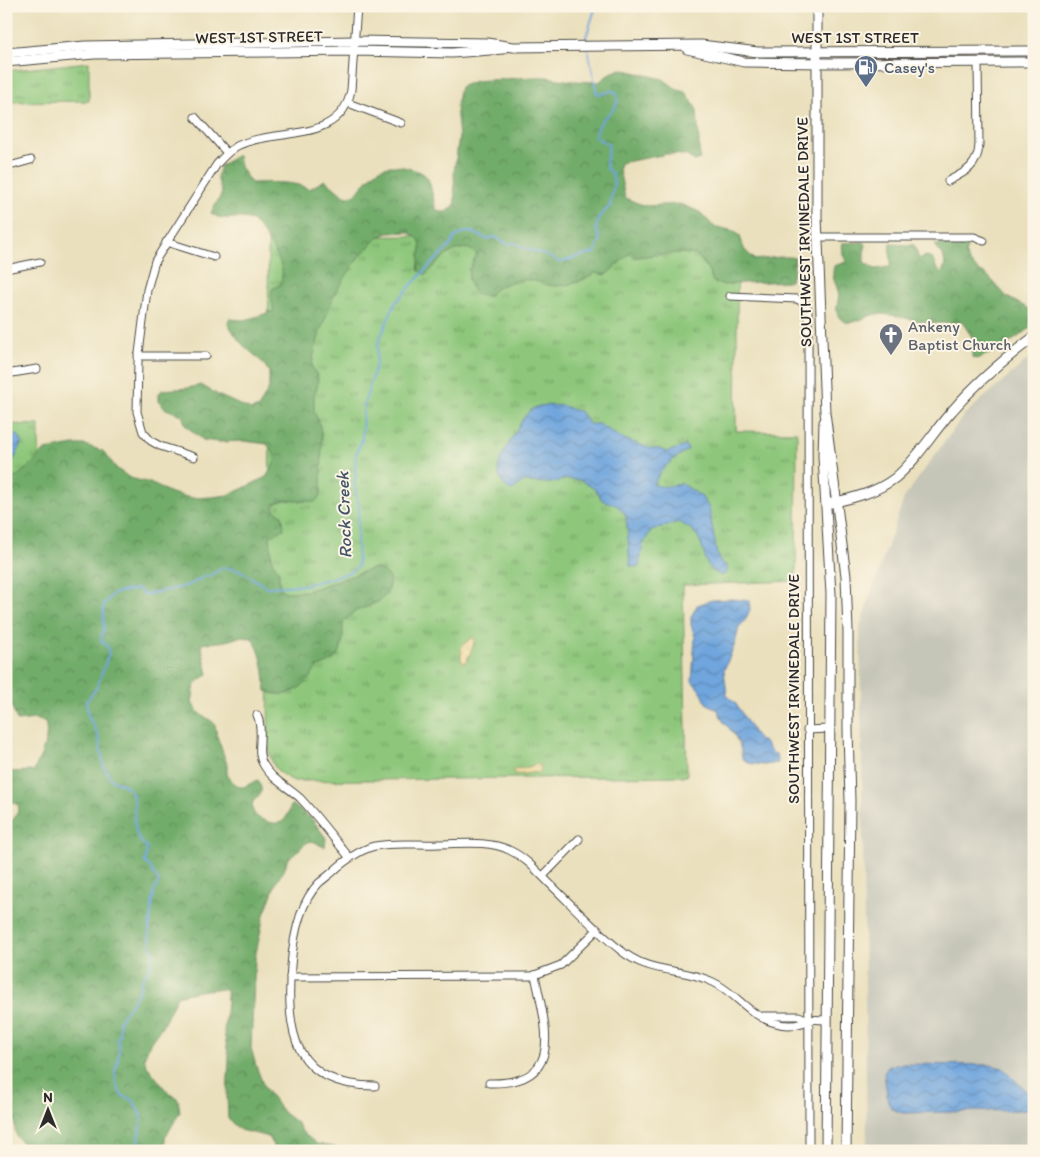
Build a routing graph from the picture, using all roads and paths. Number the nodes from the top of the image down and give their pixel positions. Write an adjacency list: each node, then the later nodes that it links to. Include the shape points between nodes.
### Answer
1 (357, 6): 3 (street)
2 (816, 6): 5 (main road, SOUTHWEST IRVINEDALE DRIVE)
3 (354, 46): 4 (main road, WEST 1ST STREET, via 486,43 513,47); 7 (main road, WEST 1ST STREET, via 85,46); 8 (main road, WEST 1ST STREET, via 94,54); 12 (street)
4 (677, 46): 5 (main road, WEST 1ST STREET, via 713,46 758,52); 11 (main road, WEST 1ST STREET, via 744,62)
5 (816, 51): 6 (main road, WEST 1ST STREET); 11 (main road, SOUTHWEST IRVINEDALE DRIVE)
6 (1034, 51)
7 (6, 53)
8 (6, 62)
9 (978, 62): 10 (main road, WEST 1ST STREET); 11 (main road, WEST 1ST STREET); 18 (street, via 977,158 965,173)
10 (1034, 62)
11 (816, 63): 19 (main road, SOUTHWEST IRVINEDALE DRIVE)
12 (348, 103): 14 (street); 15 (street, via 342,113 326,126 247,142)
13 (195, 118): 15 (street)
14 (401, 123)
15 (227, 153): 21 (street)
16 (31, 160): 17 (street)
17 (6, 167)
18 (948, 181)
19 (817, 237): 20 (street, via 974,237); 31 (main road, SOUTHWEST IRVINEDALE DRIVE)
20 (984, 241)
21 (166, 242): 22 (street); 27 (street, via 152,271)
22 (214, 257)
23 (40, 262): 24 (street)
24 (6, 269)
25 (730, 296): 36 (street, SOUTHWEST IRVINEDALE DRIVE, via 797,299 808,309)
26 (1034, 337): 33 (main road, via 1000,362 967,394 893,479 861,495)
27 (138, 356): 28 (street); 32 (street, via 137,412 143,432 160,446)
28 (206, 356)
29 (37, 369): 30 (street)
30 (6, 374)
31 (825, 412): 33 (main road, SOUTHWEST IRVINEDALE DRIVE); 34 (main road, SOUTHWEST IRVINEDALE DRIVE, via 822,439)
32 (194, 457)
33 (836, 502): 34 (main road); 50 (main road, SOUTHWEST IRVINEDALE DRIVE, via 846,576 848,632 850,801)
34 (826, 504): 37 (main road, SOUTHWEST IRVINEDALE DRIVE, via 831,594)
35 (256, 715): 39 (street, via 261,724 260,755 263,765 303,802)
36 (807, 730): 37 (street); 44 (street, SOUTHWEST IRVINEDALE DRIVE)
37 (829, 730): 45 (main road, SOUTHWEST IRVINEDALE DRIVE)
38 (579, 840): 40 (street)
39 (350, 858): 40 (street, via 369,848 388,845 490,844 524,858); 43 (street, via 318,884 306,904 295,938)
40 (543, 876): 41 (street)
41 (598, 929): 42 (street, via 561,965); 44 (street, via 619,950 649,967 712,981 760,1015 799,1016)
42 (535, 975): 43 (street); 46 (street, via 546,1034 545,1055 534,1072 523,1079)
43 (290, 977): 47 (street, via 291,1021 302,1056 333,1079)
44 (808, 1020): 45 (street); 48 (street, SOUTHWEST IRVINEDALE DRIVE)
45 (826, 1020): 49 (main road, SOUTHWEST IRVINEDALE DRIVE)
46 (489, 1083)
47 (375, 1086)
48 (808, 1151)
49 (826, 1151)
50 (846, 1151)

